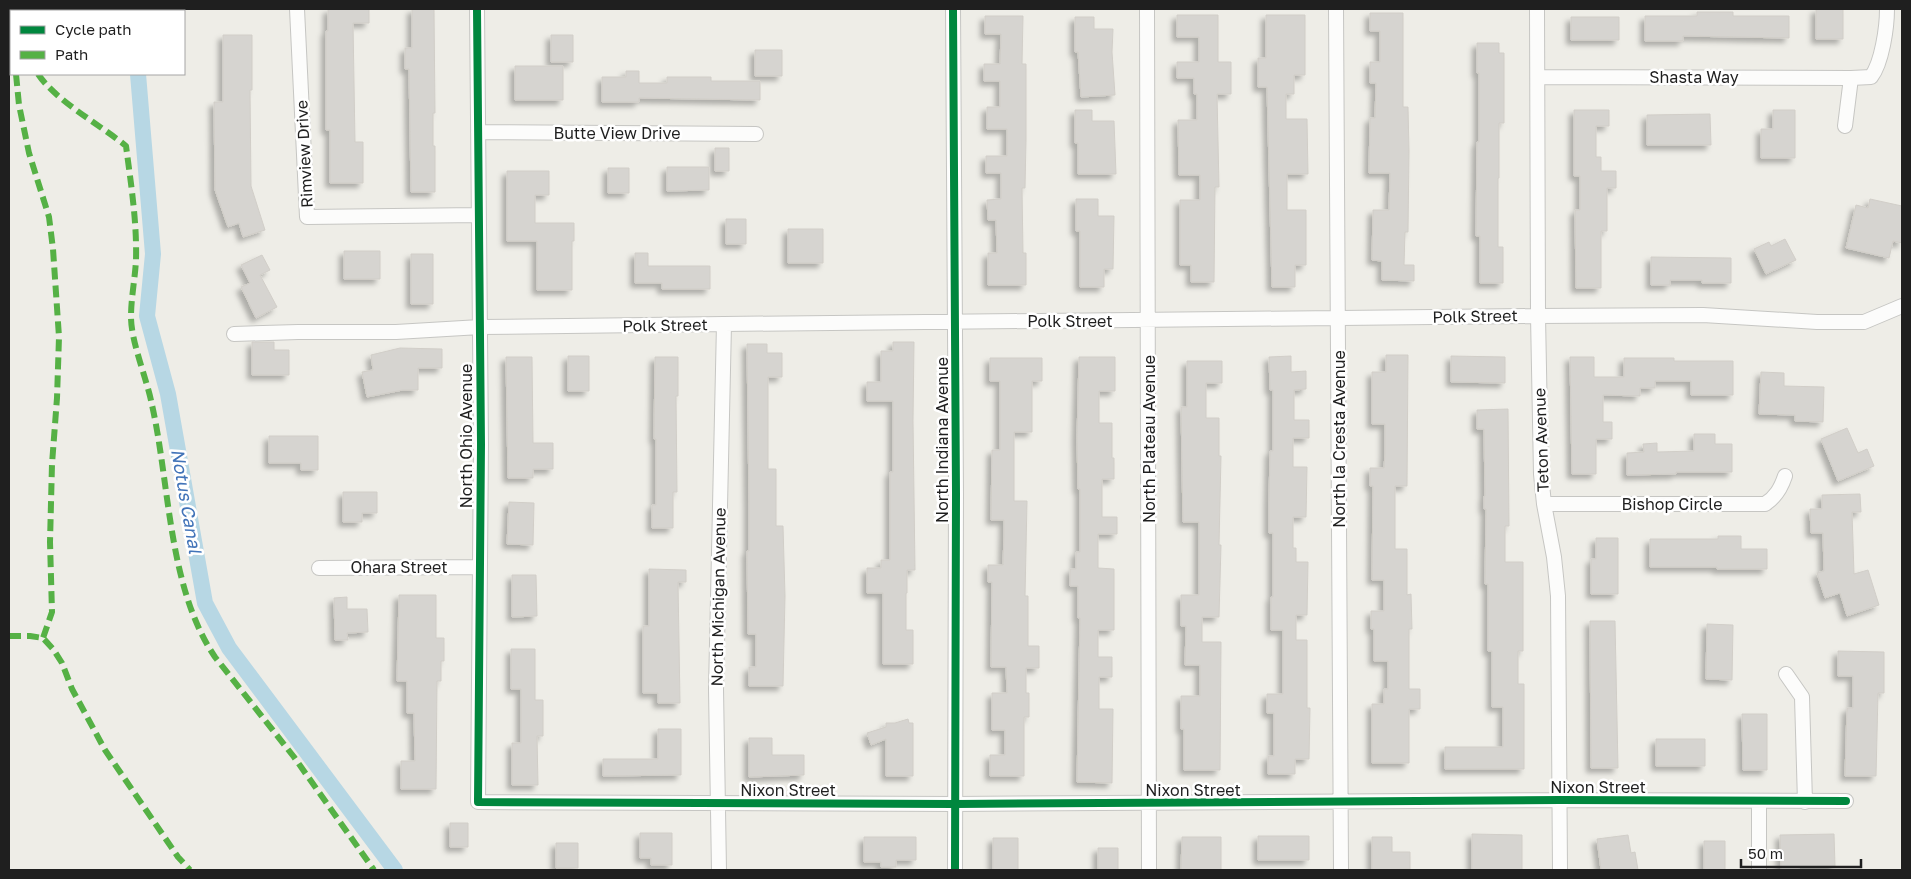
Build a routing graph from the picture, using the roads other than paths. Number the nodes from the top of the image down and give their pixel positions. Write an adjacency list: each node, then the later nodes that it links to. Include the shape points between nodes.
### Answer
1 (297, 9): 13 (street, Rimview Drive, via 307,217)
2 (477, 9): 11 (street, North Ohio Avenue)
3 (953, 9): 18 (street, North Indiana Avenue)
4 (1147, 9): 17 (street, North Plateau Avenue)
5 (1336, 9): 16 (street, North la Cresta Avenue)
6 (1537, 9): 8 (street, Teton Avenue)
7 (1887, 9): 9 (street, Shasta Way, via 1877,70 1871,77)
8 (1538, 77): 9 (street, Shasta Way); 15 (street, Teton Avenue)
9 (1851, 78): 10 (street)
10 (1845, 126)
11 (478, 132): 12 (street, Butte View Drive); 13 (street, North Ohio Avenue)
12 (756, 134)
13 (479, 215): 20 (street, North Ohio Avenue)
14 (1902, 306): 15 (street, Polk Street, via 1864,322 1703,315)
15 (1538, 316): 16 (street, Polk Street); 23 (street, Teton Avenue)
16 (1338, 318): 17 (street, Polk Street); 30 (street, North la Cresta Avenue)
17 (1149, 320): 18 (street, Polk Street); 35 (street, North Plateau Avenue)
18 (955, 321): 19 (street, Polk Street); 34 (street, North Indiana Avenue)
19 (724, 324): 20 (street, Polk Street); 33 (street, North Michigan Avenue, via 716,689)
20 (480, 327): 21 (street, Polk Street, via 396,332); 24 (street, North Ohio Avenue)
21 (234, 334)
22 (1784, 476): 23 (street, Bishop Circle, via 1773,500 1765,504)
23 (1544, 504): 27 (street, Teton Avenue, via 1558,596)
24 (480, 566): 25 (street, Ohara Street); 29 (street, North Ohio Avenue, via 478,802)
25 (319, 568)
26 (1786, 674): 31 (street, via 1802,697)
27 (1560, 800): 28 (street, Nixon Street); 30 (street, Nixon Street); 40 (street, Teton Avenue)
28 (1759, 801): 31 (street, Nixon Street); 41 (street)
29 (540, 802): 33 (street, Nixon Street)
30 (1341, 802): 35 (street, Nixon Street); 39 (street, North la Cresta Avenue)
31 (1805, 802): 32 (street, Nixon Street)
32 (1846, 802)
33 (718, 804): 34 (street, Nixon Street); 36 (street, North Michigan Avenue)
34 (955, 804): 35 (street, Nixon Street); 37 (street, North Indiana Avenue)
35 (1149, 804): 38 (street, North Plateau Avenue)
36 (719, 870)
37 (955, 870)
38 (1150, 870)
39 (1342, 870)
40 (1560, 870)
41 (1759, 870)

